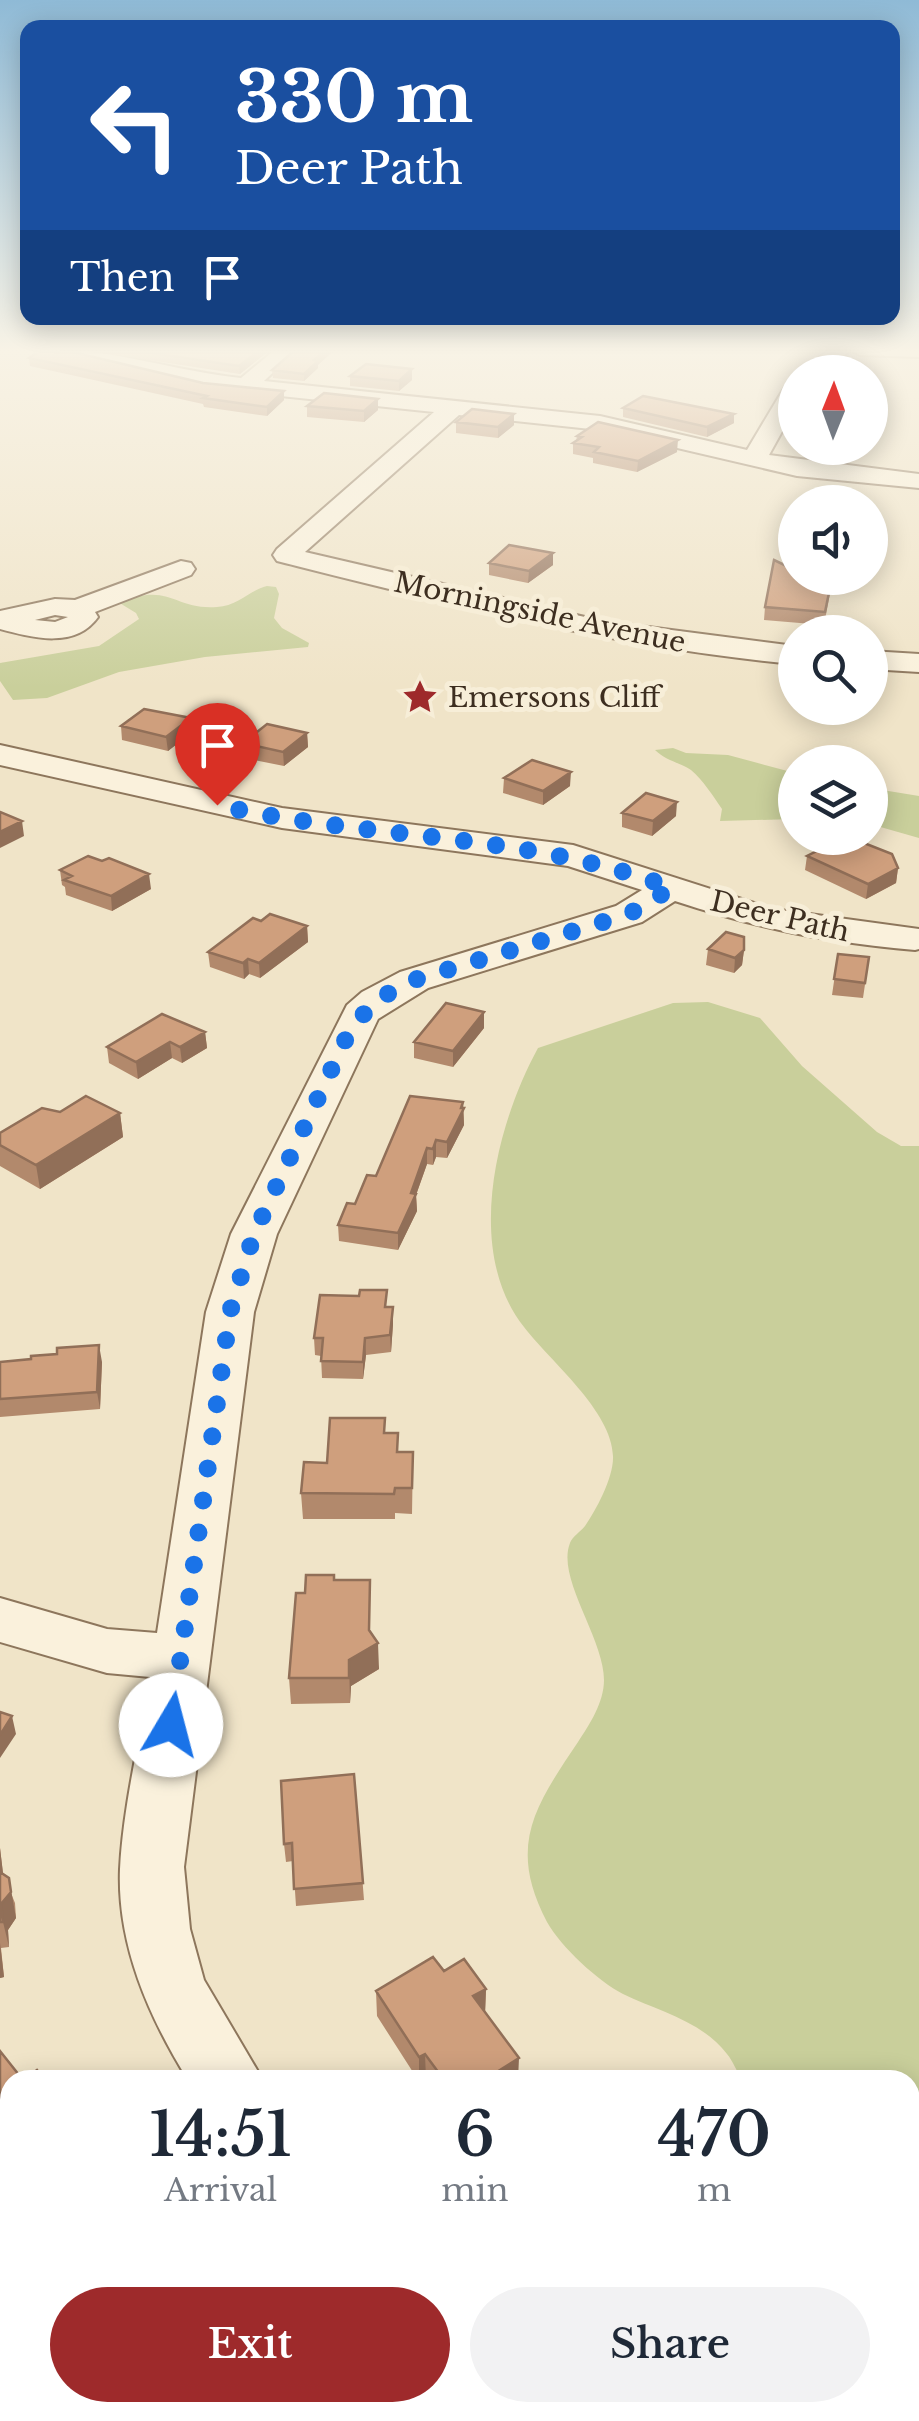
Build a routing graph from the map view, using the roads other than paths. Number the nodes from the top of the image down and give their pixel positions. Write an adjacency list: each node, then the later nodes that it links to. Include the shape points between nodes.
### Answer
1 (391, 462): 6 (street, Morningside Avenue, via 286,555 588,628)
2 (762, 462): 3 (street)
3 (919, 481)
4 (181, 570): 5 (street, via 78,610 82,621 58,630)
5 (0, 619)
6 (778, 654)
7 (888, 661): 8 (street)
8 (919, 662)
9 (0, 755): 10 (street, Deer Path, via 282,818 574,856)
10 (672, 888): 11 (street, Deer Path, via 766,919); 13 (street, via 629,914 404,984 376,1000 350,1030 254,1234 237,1285)
11 (918, 939)
12 (0, 1620): 13 (street, via 107,1651)
13 (180, 1657): 14 (street, via 152,1910 175,1994)
14 (221, 2070)

